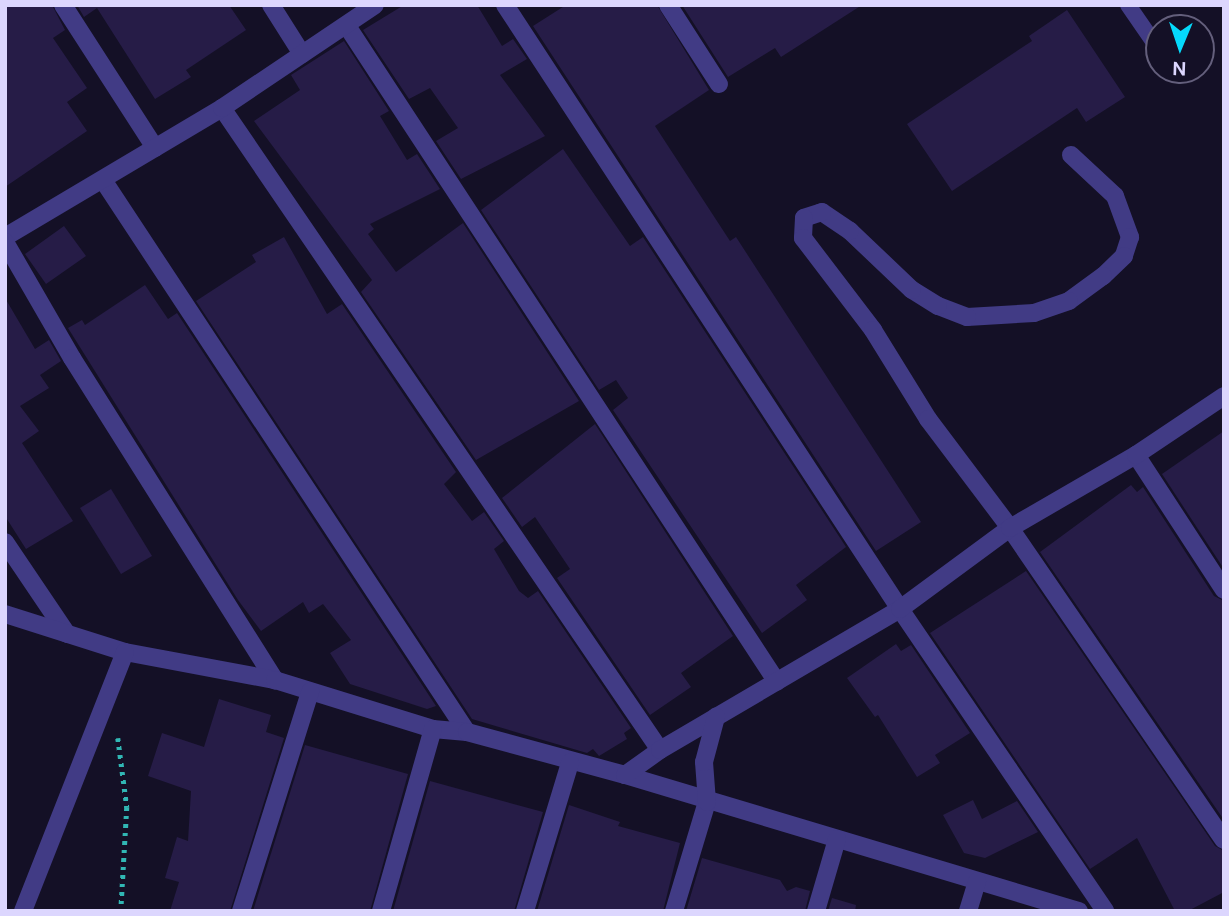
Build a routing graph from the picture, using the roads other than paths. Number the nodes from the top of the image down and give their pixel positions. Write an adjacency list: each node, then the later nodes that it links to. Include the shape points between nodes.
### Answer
1 (63, 5): 12 (street)
2 (271, 5): 9 (street)
3 (375, 5): 7 (street)
4 (505, 5): 22 (street)
5 (667, 5): 10 (street)
6 (1128, 5): 8 (lane)
7 (347, 26): 9 (street); 27 (street)
8 (1145, 30)
9 (302, 54): 11 (street)
10 (719, 84)
11 (222, 108): 12 (street); 32 (street)
12 (156, 148): 14 (street)
13 (1071, 155): 19 (street, via 1115,196 1130,237 1124,256 1103,276 1069,301 1034,313 998,319 957,314 912,290 830,216 813,213 800,227 810,250 873,330 929,419)
14 (103, 180): 15 (street); 31 (street)
15 (5, 237)
16 (5, 242): 26 (street, via 72,358)
17 (1224, 396): 18 (street)
18 (1136, 455): 19 (street); 21 (street)
19 (1010, 528): 22 (street); 37 (street)
20 (5, 542): 24 (street)
21 (1224, 590)
22 (900, 608): 27 (street); 47 (street)
23 (5, 614): 24 (street)
24 (67, 634): 25 (street)
25 (125, 652): 26 (street); 39 (street)
26 (275, 680): 28 (street)
27 (777, 682): 29 (street)
28 (310, 692): 30 (street); 40 (street)
29 (716, 717): 32 (street); 35 (street, via 704,762)
30 (433, 729): 31 (street); 41 (street)
31 (467, 733): 33 (street)
32 (660, 750): 34 (street)
33 (570, 763): 34 (street); 42 (street)
34 (625, 775): 35 (street)
35 (707, 802): 36 (street); 43 (street)
36 (836, 839): 38 (street); 44 (street)
37 (1224, 840)
38 (977, 881): 45 (street); 46 (street)
39 (23, 911)
40 (241, 911)
41 (381, 911)
42 (525, 911)
43 (674, 911)
44 (816, 911)
45 (968, 911)
46 (1079, 911)
47 (1105, 911)

